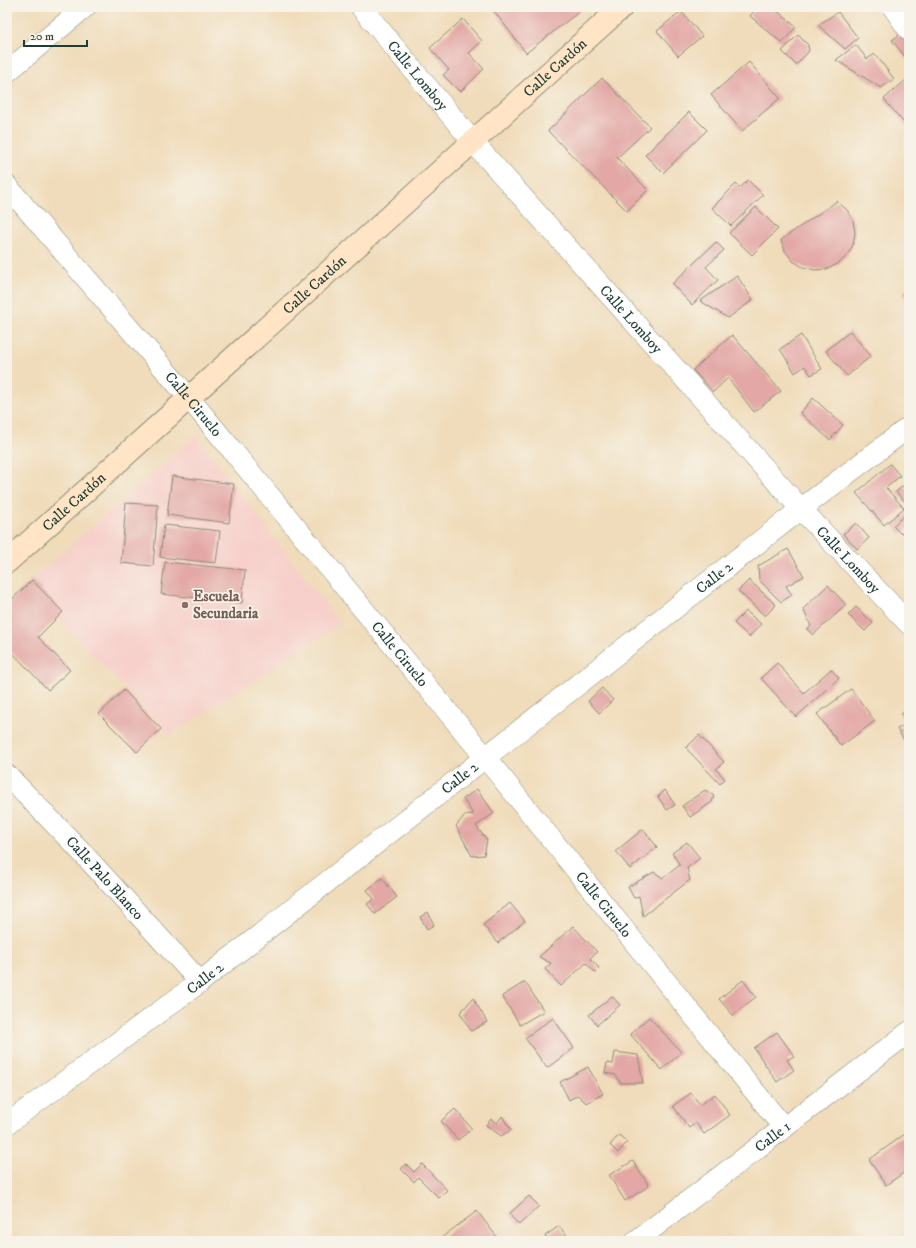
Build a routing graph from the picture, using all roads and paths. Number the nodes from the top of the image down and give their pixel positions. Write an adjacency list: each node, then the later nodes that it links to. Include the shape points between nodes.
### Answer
1 (85, 7): 6 (street)
2 (361, 7): 7 (street, Calle Lomboy)
3 (622, 7): 7 (main road, Calle Cardón)
4 (893, 7): 5 (street)
5 (909, 30)
6 (7, 72)
7 (473, 142): 9 (main road, Calle Cardón); 11 (street, Calle Lomboy)
8 (7, 186): 9 (street, Calle Ciruelo)
9 (189, 398): 12 (main road, Calle Cardón); 14 (street, Calle Ciruelo)
10 (909, 427): 11 (street, Calle 2)
11 (801, 509): 13 (street, Calle Lomboy); 14 (street, Calle 2)
12 (9, 556)
13 (909, 624)
14 (485, 757): 16 (street, Calle 2); 19 (street, Calle Ciruelo)
15 (7, 775): 16 (street, Calle Palo Blanco, via 76,846)
16 (200, 982): 18 (street, Calle 2)
17 (909, 1032): 19 (street, Calle 1)
18 (7, 1124)
19 (784, 1128): 20 (street, Calle 1)
20 (636, 1241)

